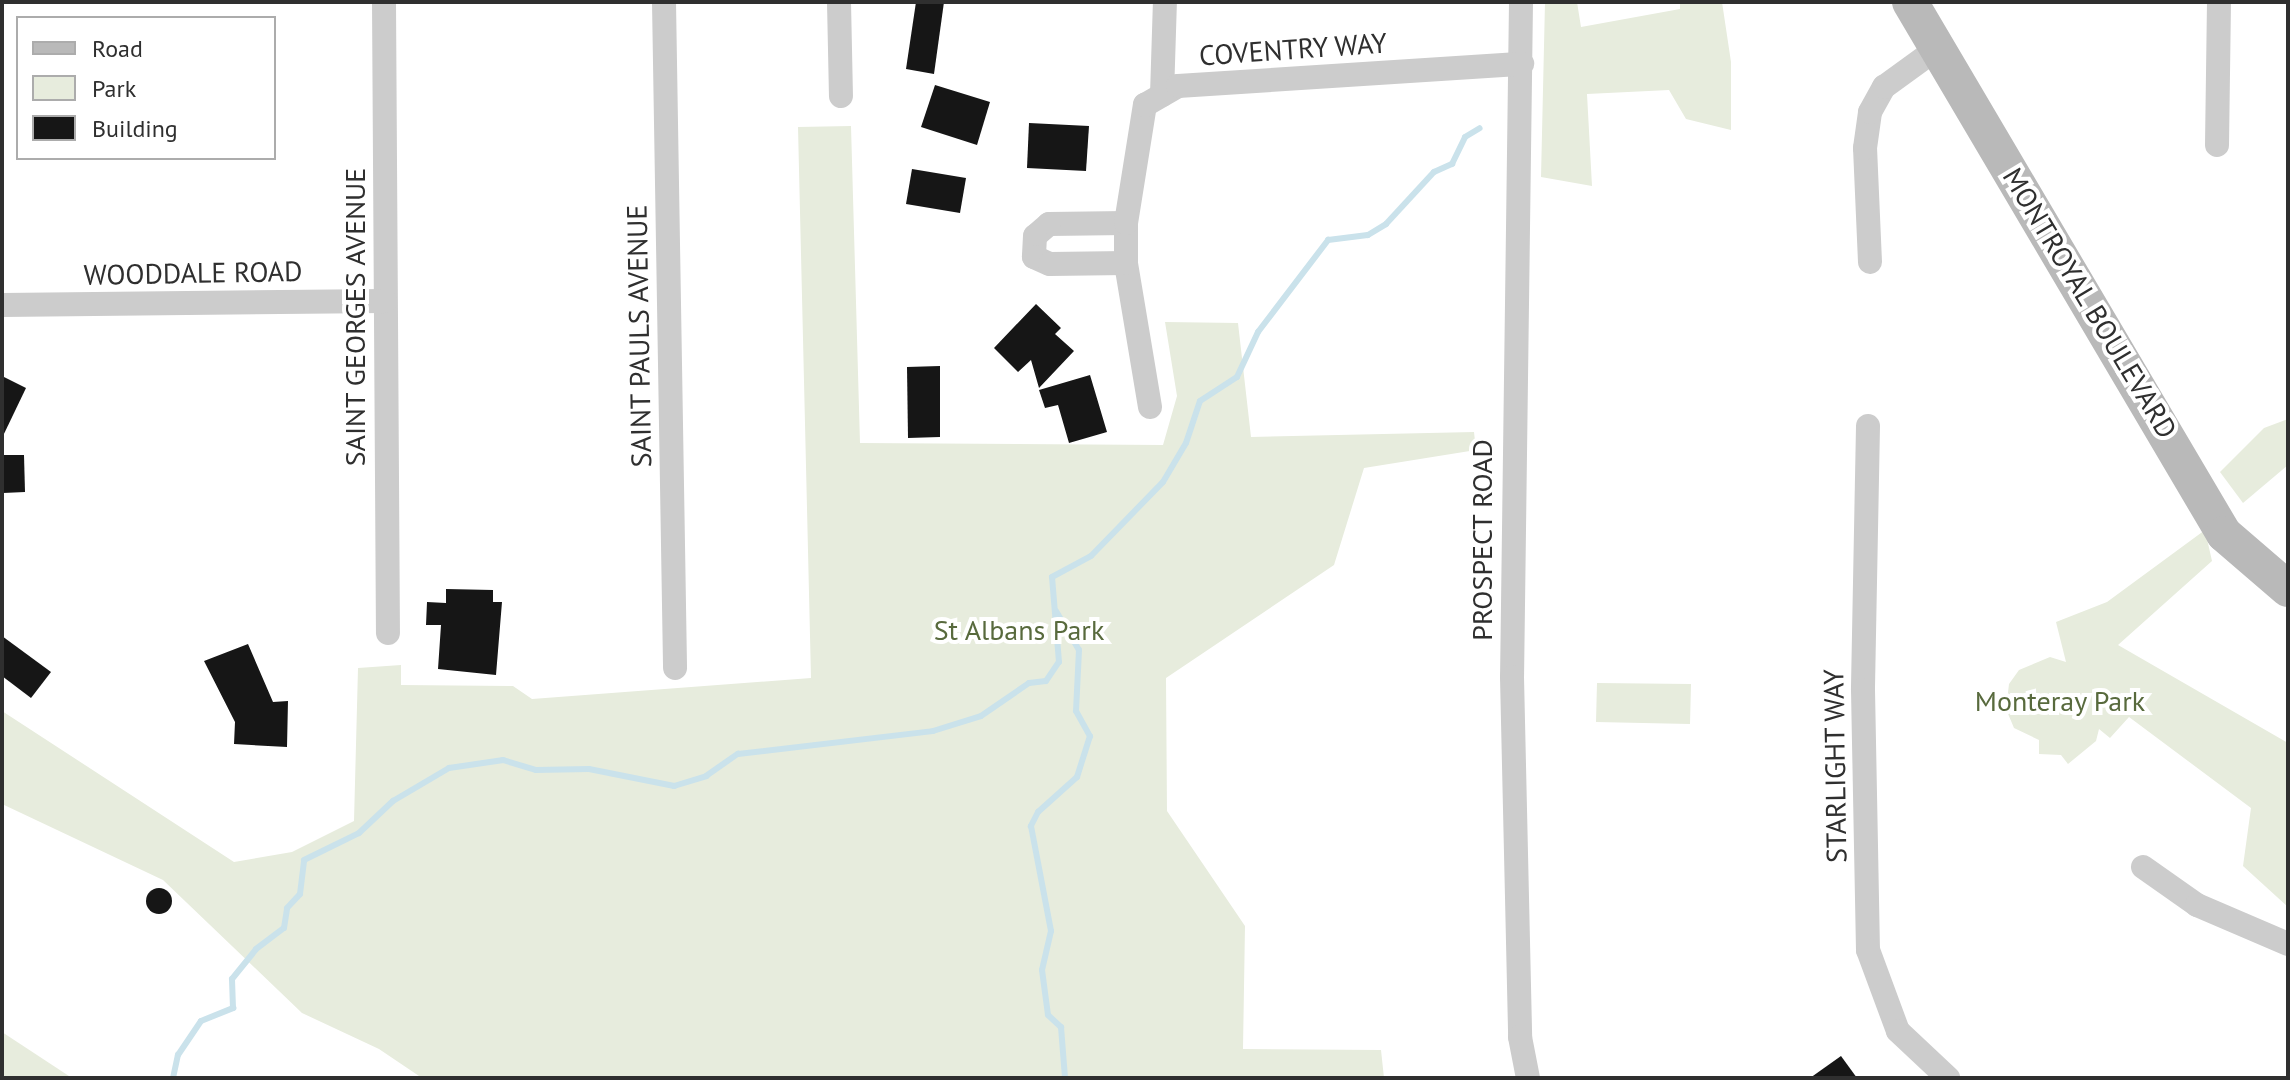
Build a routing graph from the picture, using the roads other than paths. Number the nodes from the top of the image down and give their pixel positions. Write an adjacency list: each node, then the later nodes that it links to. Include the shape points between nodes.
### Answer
1 (384, 2): 16 (street, SAINT GEORGES AVENUE)
2 (664, 2): 22 (street, SAINT PAULS AVENUE)
3 (839, 2): 11 (street)
4 (1165, 2): 10 (street)
5 (1521, 2): 9 (street, PROSPECT ROAD)
6 (1910, 2): 8 (street, MONTROYAL BOULEVARD)
7 (2219, 2): 12 (street)
8 (1935, 50): 14 (street, via 1884,87 1870,112 1865,148); 20 (street, MONTROYAL BOULEVARD, via 2032,203 2224,534)
9 (1522, 64): 10 (street, COVENTRY WAY, via 1178,86); 25 (street, PROSPECT ROAD, via 1513,363 1512,677 1520,1037)
10 (1162, 95): 13 (street, via 1145,105)
11 (841, 96)
12 (2217, 145)
13 (1126, 223): 15 (street); 15 (street, via 1049,224 1035,236 1034,257 1050,264)
14 (1870, 262)
15 (1126, 263): 18 (street)
16 (385, 301): 17 (street, WOODDALE ROAD); 21 (street, SAINT GEORGES AVENUE)
17 (2, 305)
18 (1150, 407)
19 (1868, 426): 26 (street, STARLIGHT WAY, via 1863,690 1868,950 1898,1031)
20 (2288, 589)
21 (388, 633)
22 (675, 668)
23 (2143, 867): 24 (street, via 2197,905)
24 (2288, 944)
25 (1528, 1078)
26 (1948, 1078)

